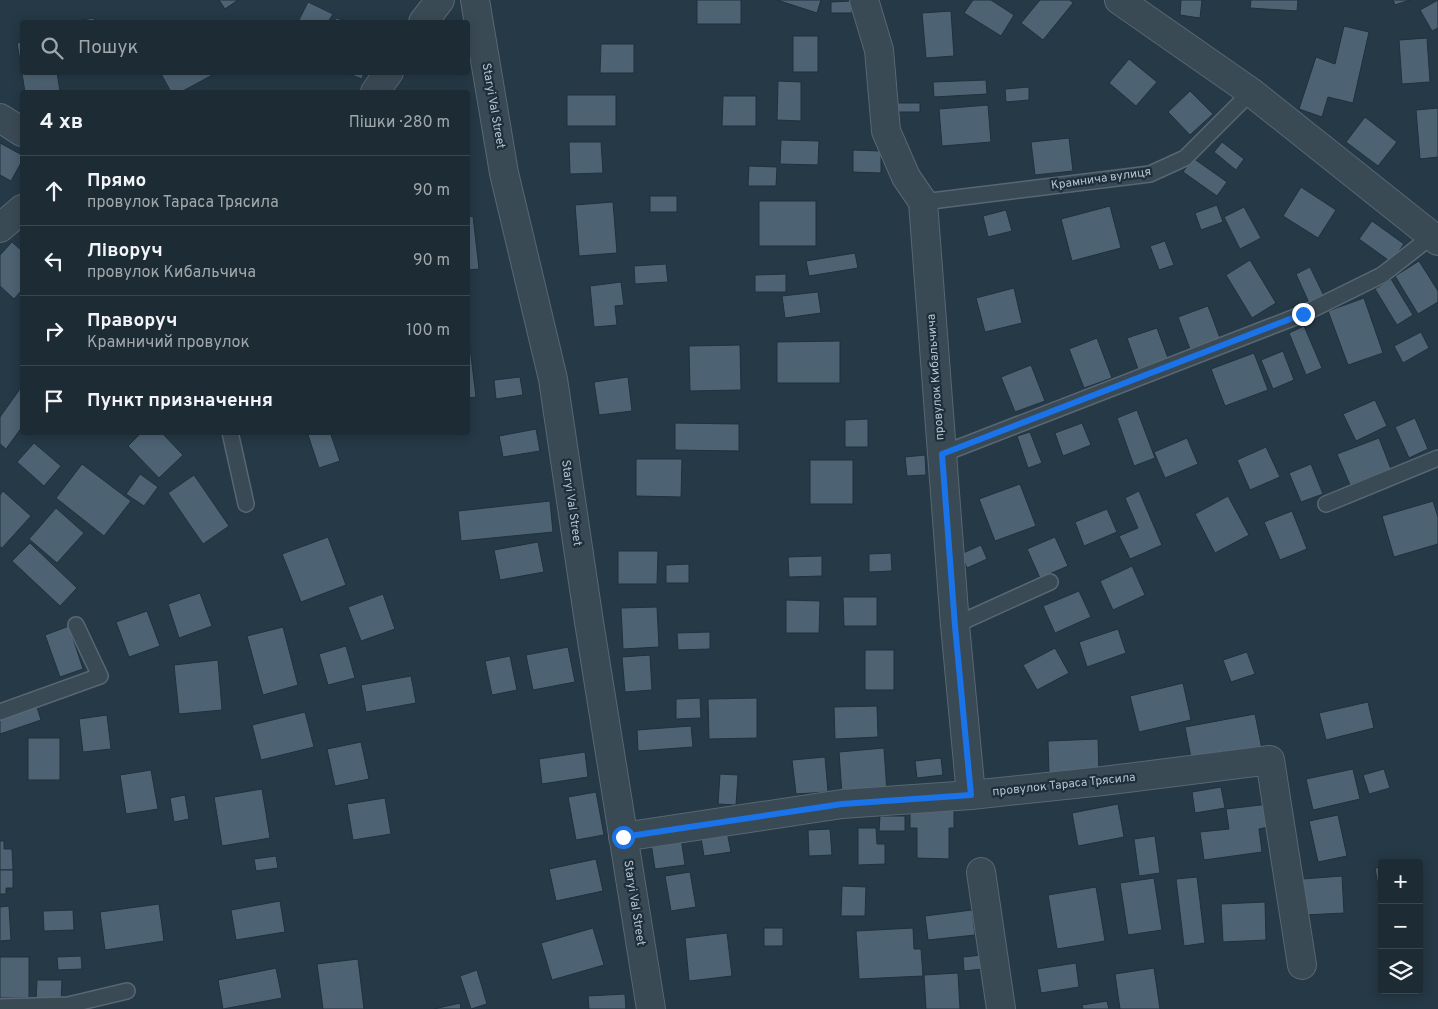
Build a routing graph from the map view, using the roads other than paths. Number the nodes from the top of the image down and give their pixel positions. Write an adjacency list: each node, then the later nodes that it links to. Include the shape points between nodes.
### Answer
1 (440, 0): 5 (street)
2 (475, 0): 25 (street, Staryi Val Street, via 504,173 553,379)
3 (864, 0): 11 (street, провулок Кибальчича, via 879,50 886,131 906,177)
4 (1118, 0): 8 (street)
5 (425, 20)
6 (386, 75): 7 (street)
7 (377, 90)
8 (1251, 92): 11 (lane, Крамнича вулиця, via 1185,158 1150,174); 14 (street)
9 (0, 118): 10 (street)
10 (20, 131)
11 (923, 202): 16 (street, провулок Кибальчича)
12 (20, 211): 13 (street)
13 (0, 228)
14 (1435, 238): 16 (lane, via 1382,275 1303,314)
15 (231, 435): 18 (lane)
16 (942, 454): 22 (street, провулок Кибальчича)
17 (1438, 458): 19 (lane)
18 (246, 504)
19 (1326, 504)
20 (1050, 582): 22 (lane)
21 (76, 626): 23 (lane, via 100,676)
22 (955, 626): 24 (street, провулок Кибальчича)
23 (0, 712)
24 (971, 795): 25 (street, провулок Тараса Трясила, via 842,804); 27 (street, провулок Тараса Трясила, via 1270,760)
25 (623, 837): 30 (street, Staryi Val Street)
26 (981, 872): 31 (street)
27 (1302, 966)
28 (127, 991): 29 (lane, via 68,1005)
29 (0, 1007)
30 (651, 1009)
31 (1001, 1009)

